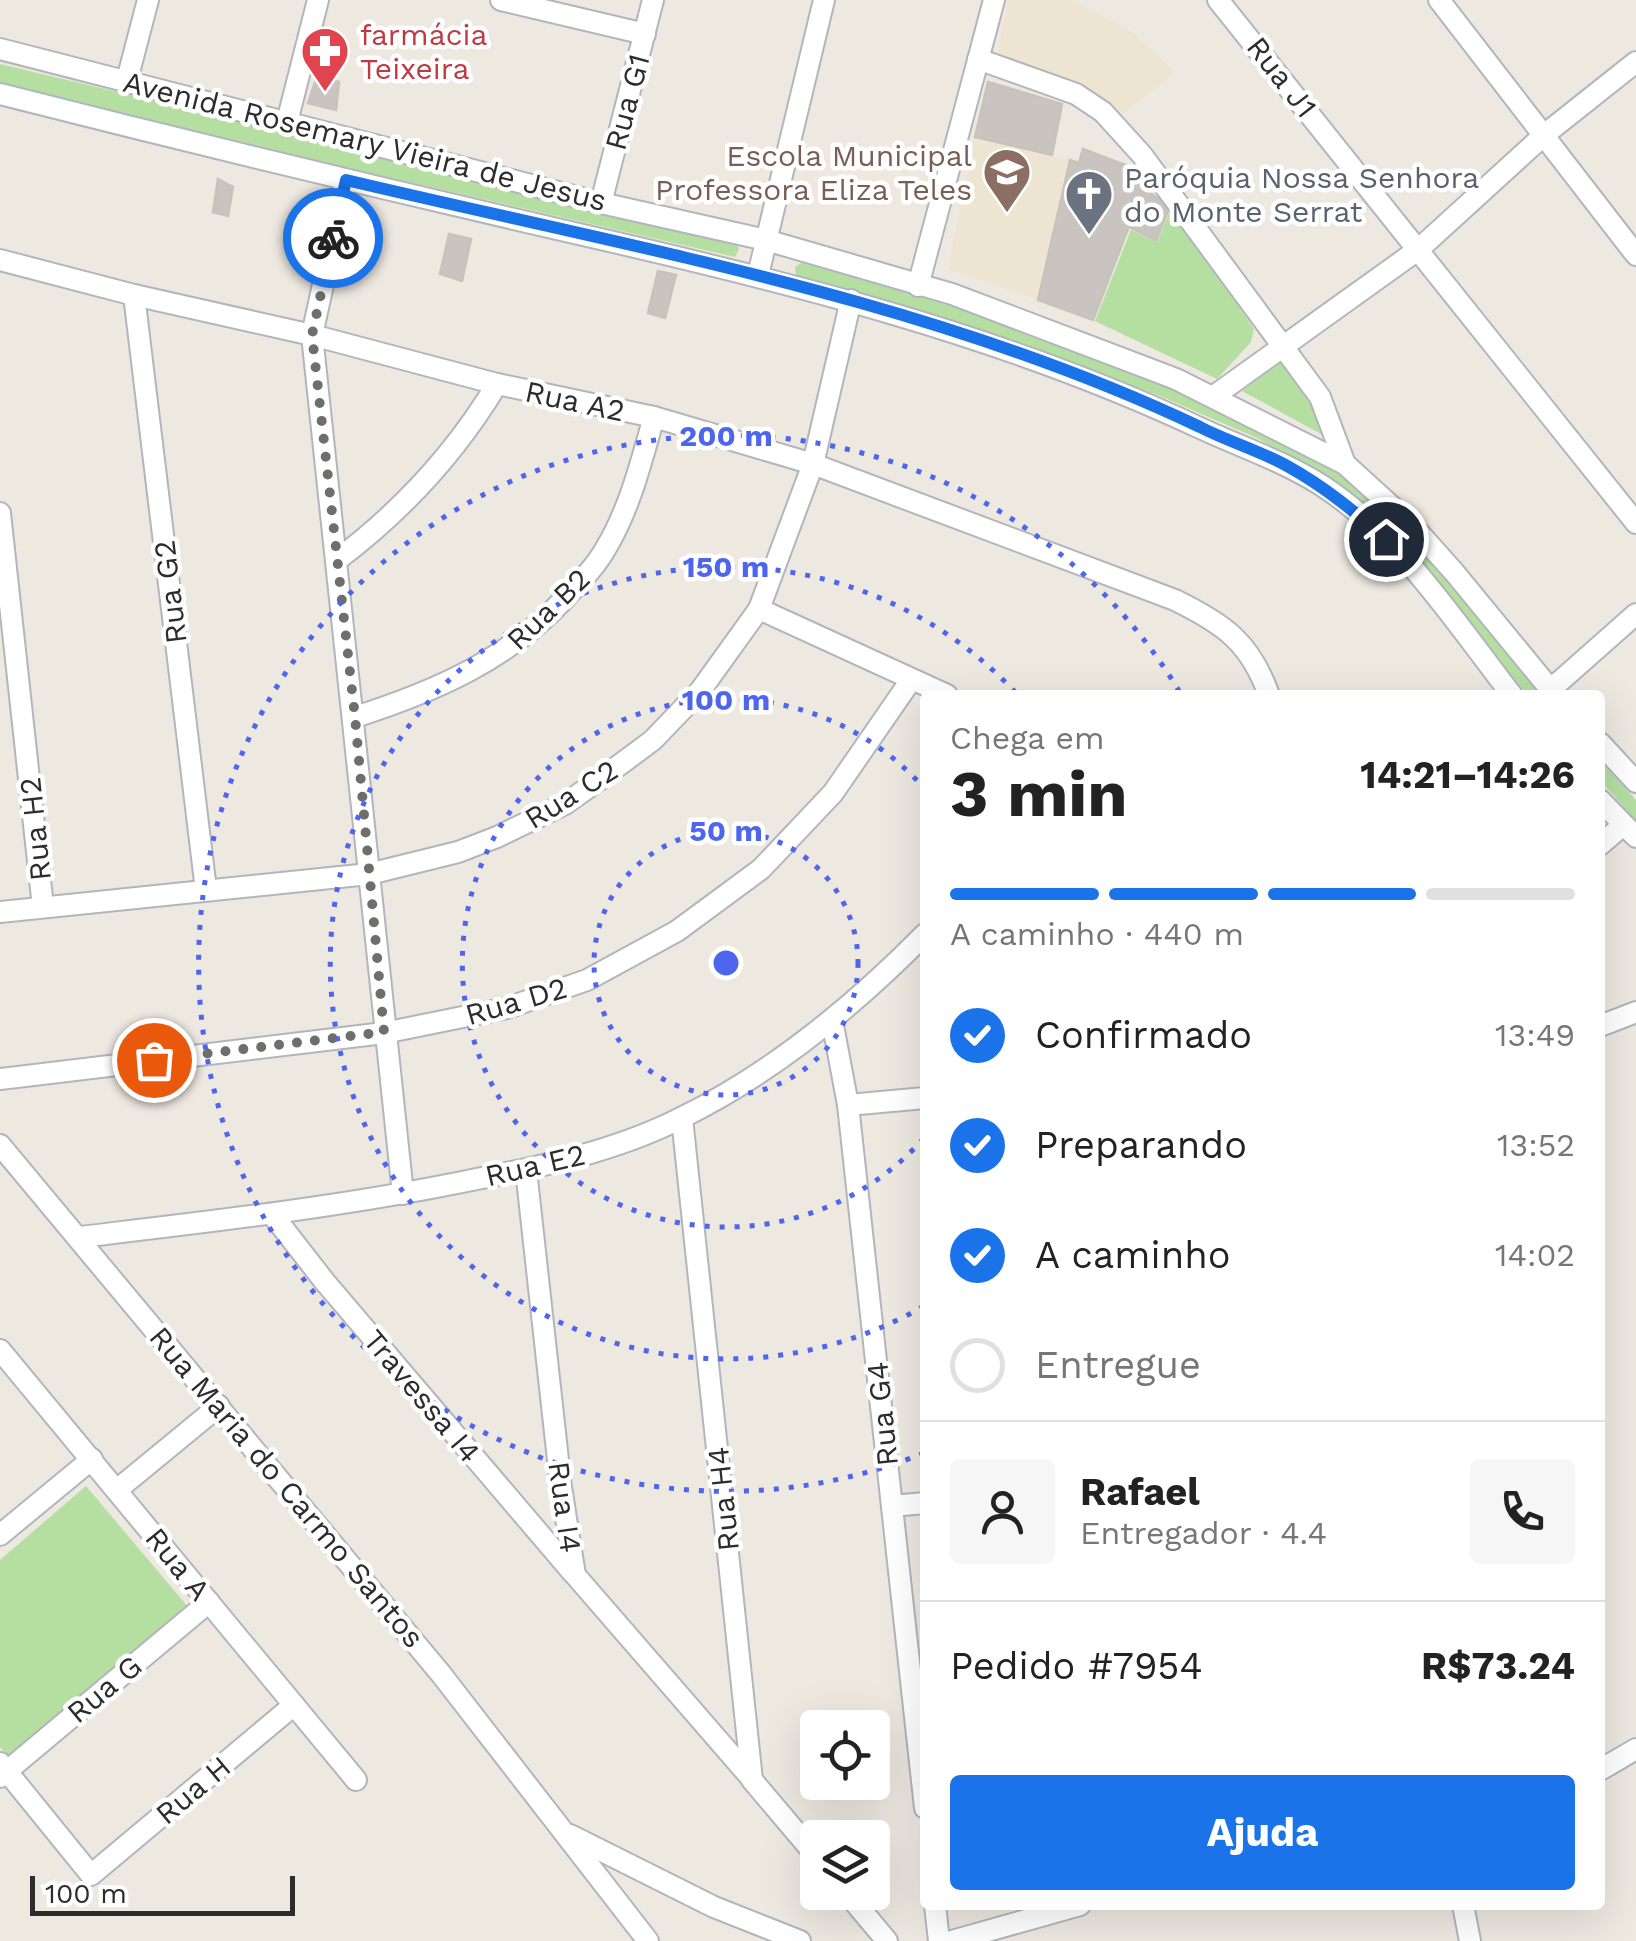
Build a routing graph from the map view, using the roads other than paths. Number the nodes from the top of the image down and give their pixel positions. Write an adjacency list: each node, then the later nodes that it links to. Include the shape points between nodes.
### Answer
1 (148, 0): 13 (street)
2 (318, 0): 15 (street)
3 (500, 0): 9 (street)
4 (653, 0): 9 (street, Rua G1)
5 (824, 0): 19 (street)
6 (994, 0): 11 (street)
7 (1218, 0): 20 (street, Rua J1)
8 (1440, 0): 16 (street)
9 (645, 34): 18 (street, Rua G1)
10 (0, 50): 13 (street, Avenida Rosemary Vieira de Jesus)
11 (978, 60): 24 (street); 28 (street, Avenida Rosemary Vieira de Jesus, via 1062,88 1103,112)
12 (1636, 62): 16 (street)
13 (128, 80): 15 (street, Avenida Rosemary Vieira de Jesus)
14 (0, 94): 17 (street, Avenida Rosemary Vieira de Jesus)
15 (287, 122): 18 (street, Avenida Rosemary Vieira de Jesus)
16 (1544, 136): 20 (street); 21 (street)
17 (346, 180): 23 (street, Avenida Rosemary Vieira de Jesus); 27 (street)
18 (601, 203): 19 (street, Avenida Rosemary Vieira de Jesus)
19 (766, 240): 23 (street); 24 (street, Avenida Rosemary Vieira de Jesus)
20 (1419, 249): 28 (street); 35 (street, Rua J1)
21 (1636, 255)
22 (0, 260): 25 (street, Rua A2)
23 (758, 275): 26 (street, Avenida Rosemary Vieira de Jesus)
24 (918, 286): 30 (street, Avenida Rosemary Vieira de Jesus, via 1026,320)
25 (134, 295): 27 (street, Rua A2); 52 (street, Rua G2)
26 (851, 300): 32 (street, Rua C2); 42 (street, Avenida Rosemary Vieira de Jesus, via 1092,380 1324,487 1386,539)
27 (312, 335): 29 (street, Rua A2); 36 (street)
28 (1285, 347): 30 (street); 33 (street, Avenida Rosemary Vieira de Jesus, via 1320,397)
29 (497, 384): 31 (street, Rua A2); 36 (street, via 467,433 423,484)
30 (1214, 396): 33 (street, Avenida Rosemary Vieira de Jesus)
31 (654, 417): 32 (street, Rua A2); 45 (street, Rua B2, via 615,532 557,608 477,669)
32 (813, 464): 37 (street, Rua C2); 41 (street, Rua A2, via 1208,616 1246,648)
33 (1346, 464): 43 (street, Avenida Rosemary Vieira de Jesus, via 1411,524)
34 (0, 513): 53 (street, Rua H2)
35 (1636, 523)
36 (337, 560): 45 (street)
37 (759, 609): 39 (street); 51 (street, Rua C2, via 681,712 578,794 458,852)
38 (1636, 614): 44 (street)
39 (911, 680): 40 (street); 59 (street, Rua D2, via 812,816 762,869 677,931 554,992)
40 (935, 690)
41 (1267, 690)
42 (1508, 690)
43 (1550, 690)
44 (1554, 690)
45 (355, 717): 51 (street)
46 (1605, 749): 47 (street)
47 (1636, 782)
48 (1605, 806): 49 (street)
49 (1629, 832): 50 (street)
50 (1605, 844)
51 (369, 874): 52 (street, Rua C2); 59 (street)
52 (206, 890): 53 (street, Rua C2)
53 (44, 907): 54 (street, Rua C2)
54 (0, 912)
55 (920, 939): 57 (street, Rua E2)
56 (1636, 1012): 58 (street)
57 (832, 1020): 62 (street, Rua G4); 63 (street, Rua E2)
58 (1605, 1024)
59 (384, 1032): 60 (street, Rua D2); 66 (street)
60 (0, 1079)
61 (920, 1098): 62 (street)
62 (848, 1105): 74 (street, Rua G4)
63 (682, 1118): 65 (street, Rua E2); 84 (street, Rua H4)
64 (0, 1145): 68 (street, Rua Maria do Carmo Santos)
65 (526, 1170): 66 (street, Rua E2); 76 (street, Rua I4)
66 (403, 1194): 67 (street, Rua E2)
67 (272, 1214): 68 (street, Rua E2); 76 (street, Travessa I4)
68 (80, 1237): 70 (street, Rua Maria do Carmo Santos)
69 (0, 1350): 71 (street, Rua A)
70 (219, 1406): 72 (street); 85 (street, Rua Maria do Carmo Santos)
71 (92, 1459): 72 (street, Rua A); 75 (street)
72 (118, 1490): 77 (street, Rua A)
73 (920, 1503): 74 (street)
74 (892, 1506): 80 (street, Rua G4)
75 (0, 1535)
76 (575, 1575): 84 (street, Rua I4)
77 (209, 1602): 78 (street, Rua A); 82 (street, Rua G)
78 (294, 1705): 82 (street, Rua H, via 91,1875); 83 (street, Rua A)
79 (1636, 1749): 81 (street)
80 (920, 1762)
81 (1605, 1767)
82 (2, 1771)
83 (356, 1780)
84 (752, 1780): 86 (street)
85 (568, 1834): 91 (street, Rua Maria do Carmo Santos); 92 (street, Rua Maria do Carmo Santos, via 714,1907)
86 (800, 1837)
87 (861, 1910): 93 (street)
88 (936, 1910): 94 (street)
89 (1062, 1910): 95 (street)
90 (1464, 1910): 96 (street)
91 (648, 1941)
92 (800, 1941)
93 (887, 1941)
94 (939, 1941)
95 (952, 1941)
96 (1470, 1941)

